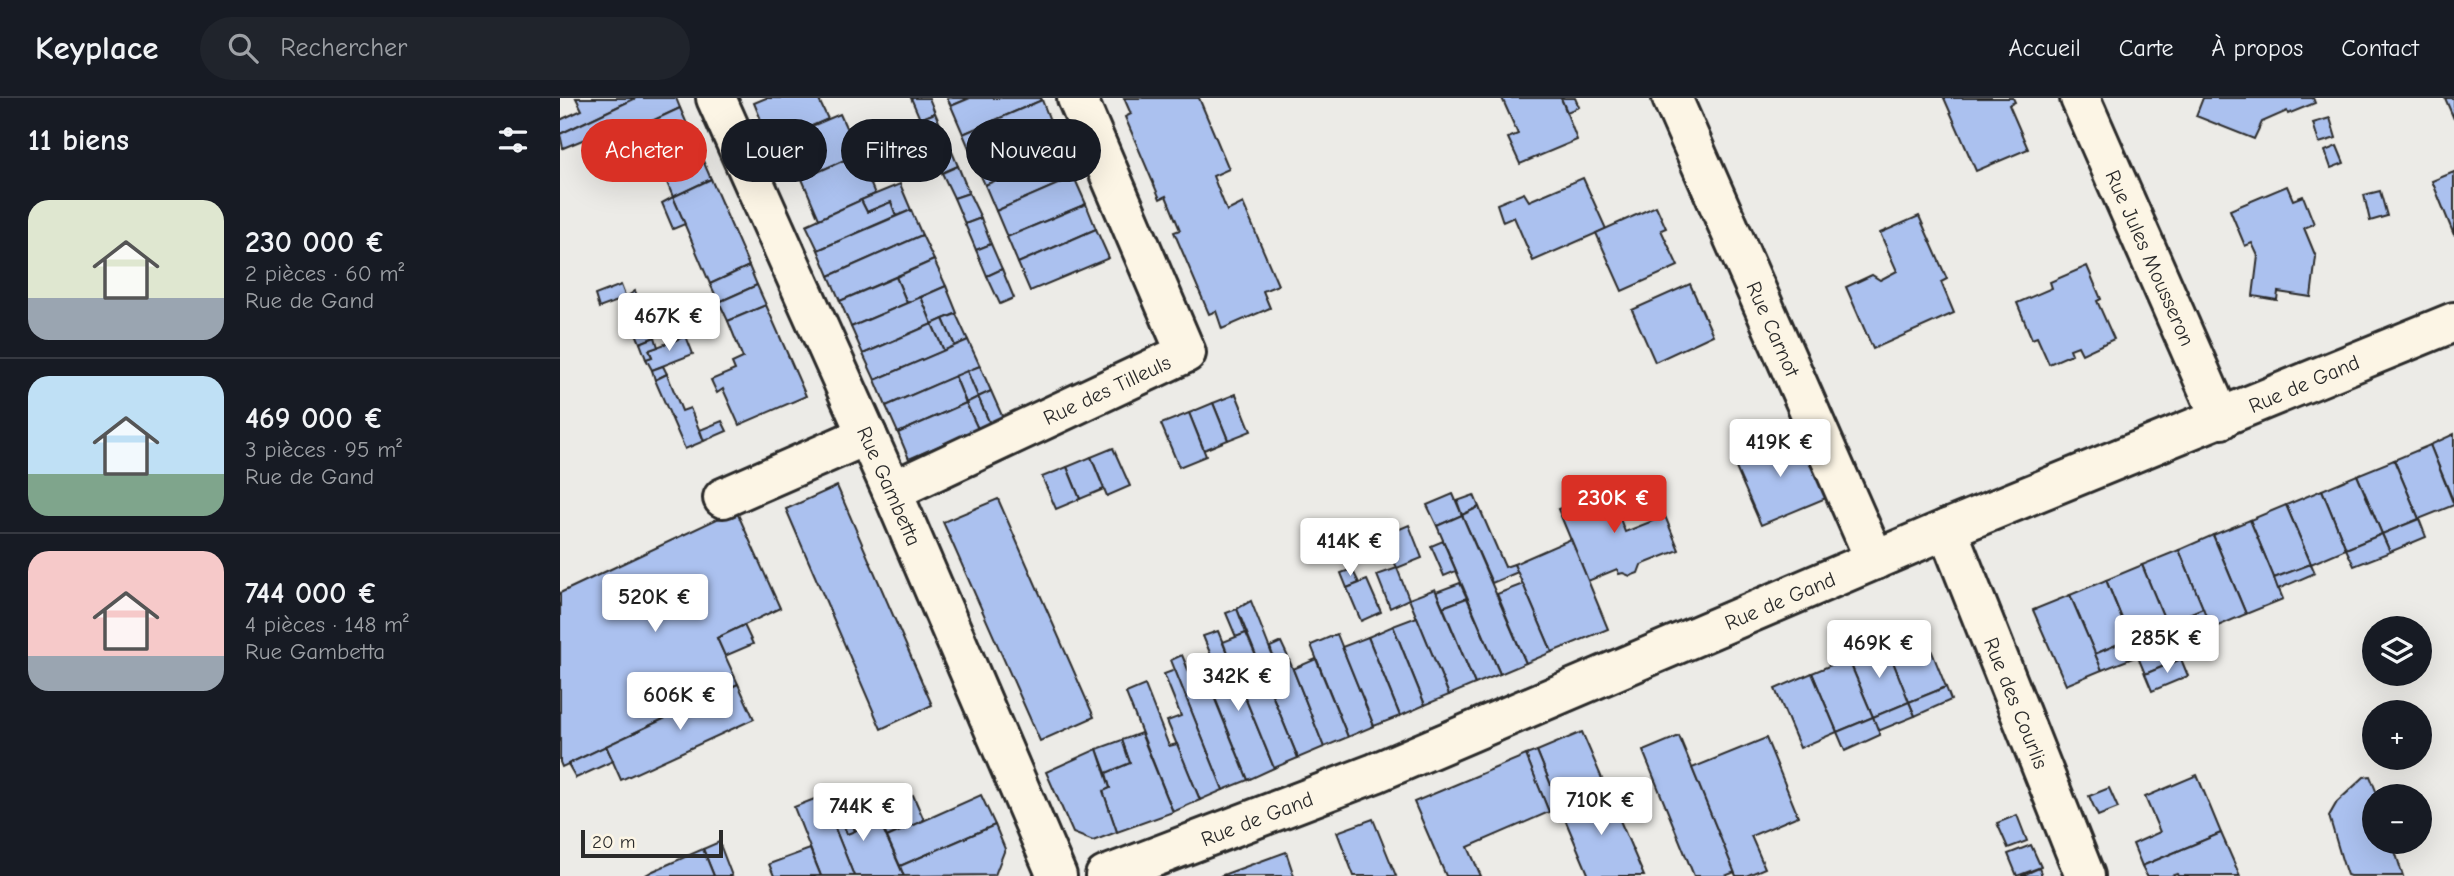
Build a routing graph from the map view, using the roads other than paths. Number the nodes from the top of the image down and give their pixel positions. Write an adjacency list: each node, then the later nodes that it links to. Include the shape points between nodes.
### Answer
1 (716, 98): 7 (street, Rue Gambetta)
2 (1077, 98): 8 (street, Rue des Tilleuls, via 1186,353)
3 (1672, 98): 11 (street, Rue Carnot)
4 (2080, 98): 6 (street, Rue Jules Mousseron)
5 (2454, 322): 6 (street, Rue de Gand)
6 (2221, 419): 10 (street, Rue de Gand)
7 (867, 435): 8 (street, Rue Gambetta); 9 (street)
8 (892, 491): 12 (street, Rue Gambetta)
9 (723, 498)
10 (1947, 530): 11 (street, Rue de Gand); 14 (street, Rue des Courlis)
11 (1875, 560): 13 (street, Rue de Gand, via 1375,773)
12 (1057, 876)
13 (1105, 876)
14 (2085, 876)

